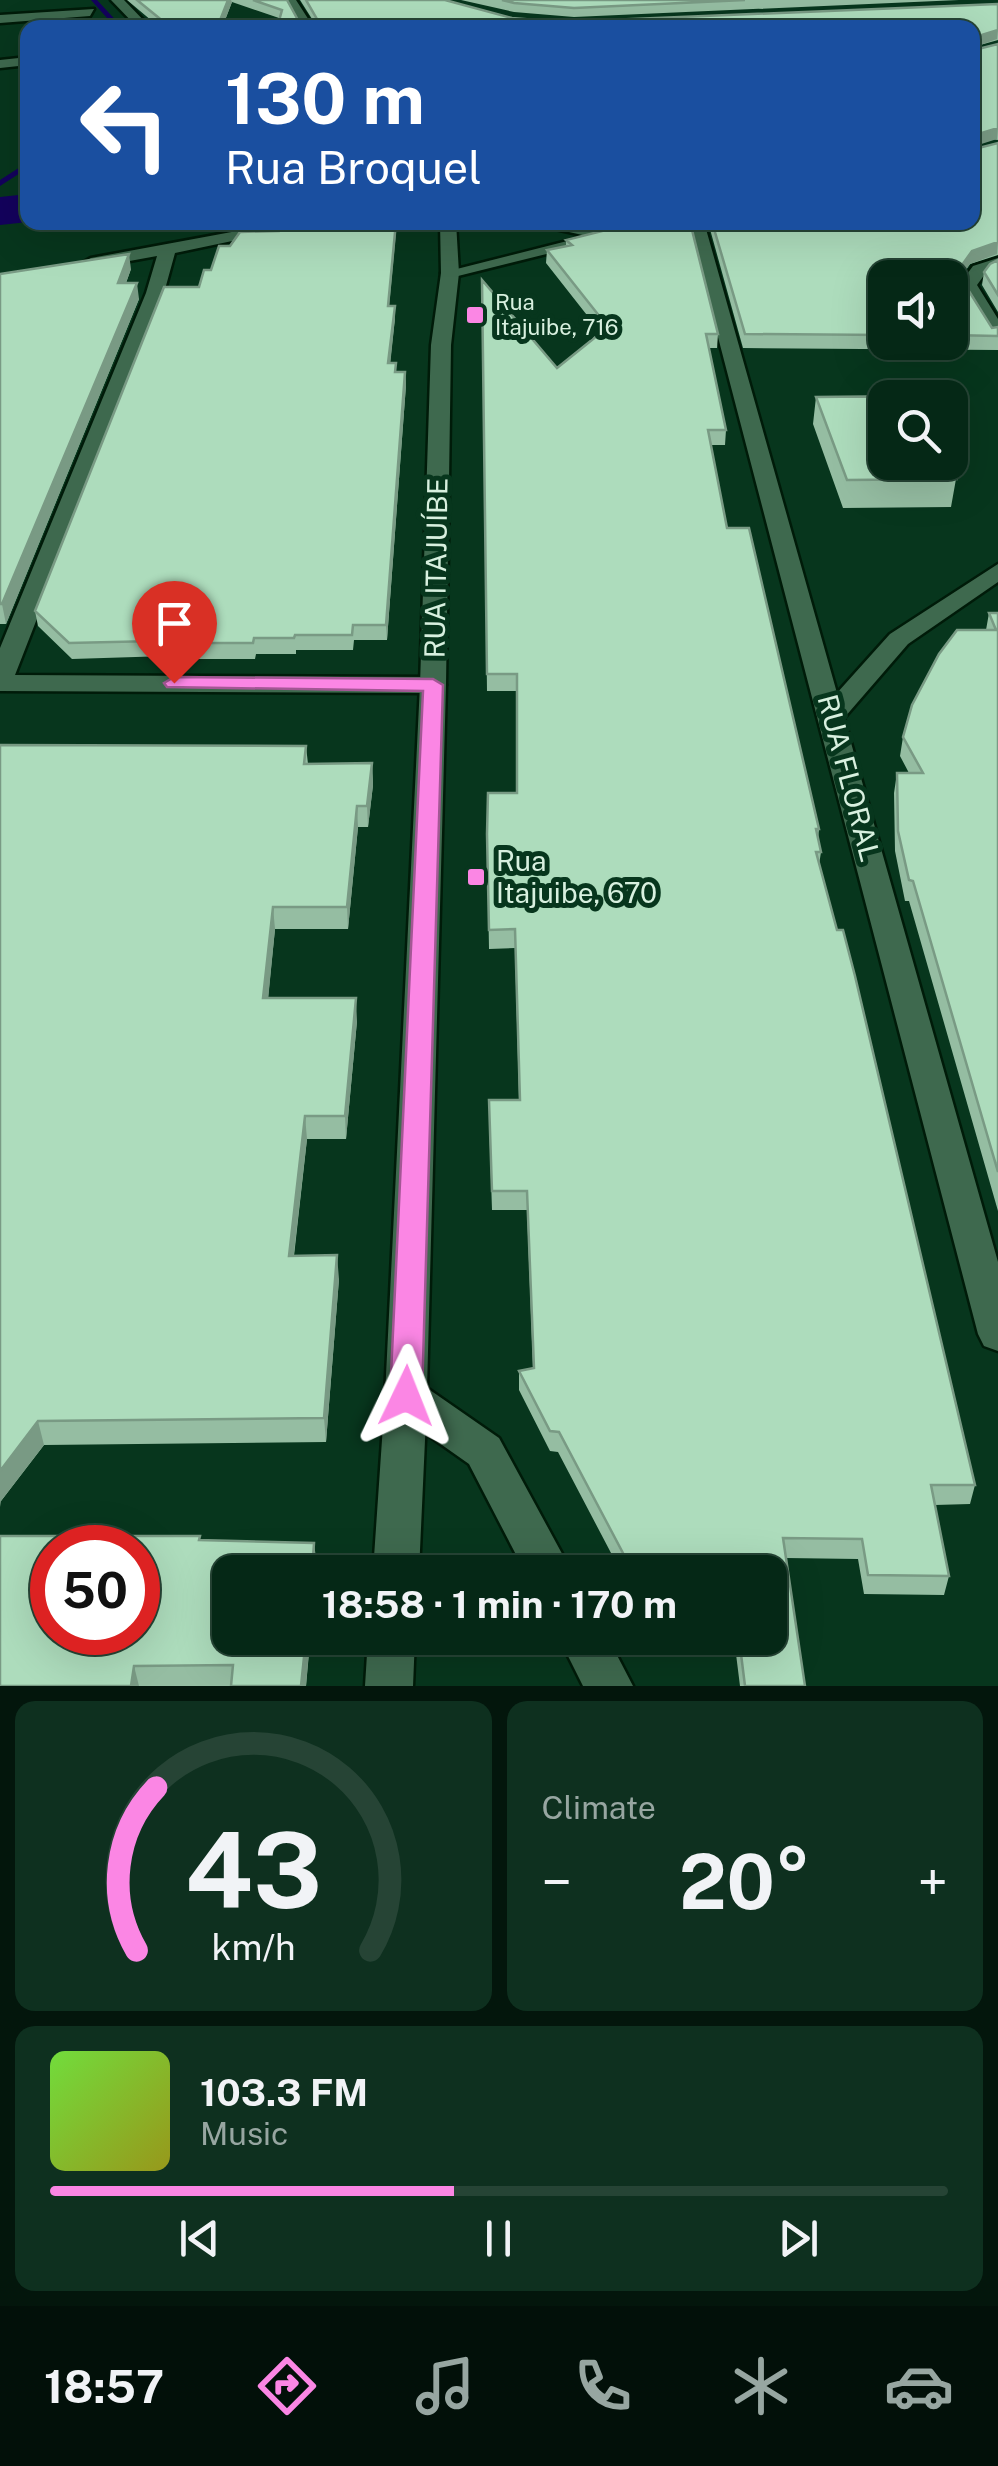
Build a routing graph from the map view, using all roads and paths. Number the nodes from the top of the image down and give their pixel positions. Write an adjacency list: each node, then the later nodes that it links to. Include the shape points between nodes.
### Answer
1 (117, 0): 4 (street)
2 (90, 12): 3 (street)
3 (0, 19)
4 (137, 20)
5 (273, 230): 11 (street)
6 (448, 230): 14 (street, RUA ITAJUÍBE)
7 (589, 230): 10 (street)
8 (634, 230): 10 (street)
9 (698, 230): 20 (street, RUA FLORAL)
10 (618, 234): 14 (street)
11 (168, 250): 13 (street); 18 (street)
12 (998, 262): 15 (street, via 969,280 968,286)
13 (78, 265)
14 (450, 273): 19 (street, RUA ITAJUÍBE, via 441,345)
15 (988, 298): 16 (street)
16 (998, 334)
17 (998, 571): 20 (street, via 899,640)
18 (0, 682): 19 (street)
19 (433, 685): 22 (street, RUA ITAJUÍBE)
20 (832, 716): 21 (street, RUA FLORAL)
21 (998, 1334)
22 (406, 1396): 23 (street, RUA ITAJUÍBE); 24 (street, via 484,1450)
23 (397, 1555)
24 (540, 1555)
25 (391, 1655): 27 (street)
26 (592, 1655): 28 (street)
27 (389, 1686)
28 (609, 1686)

